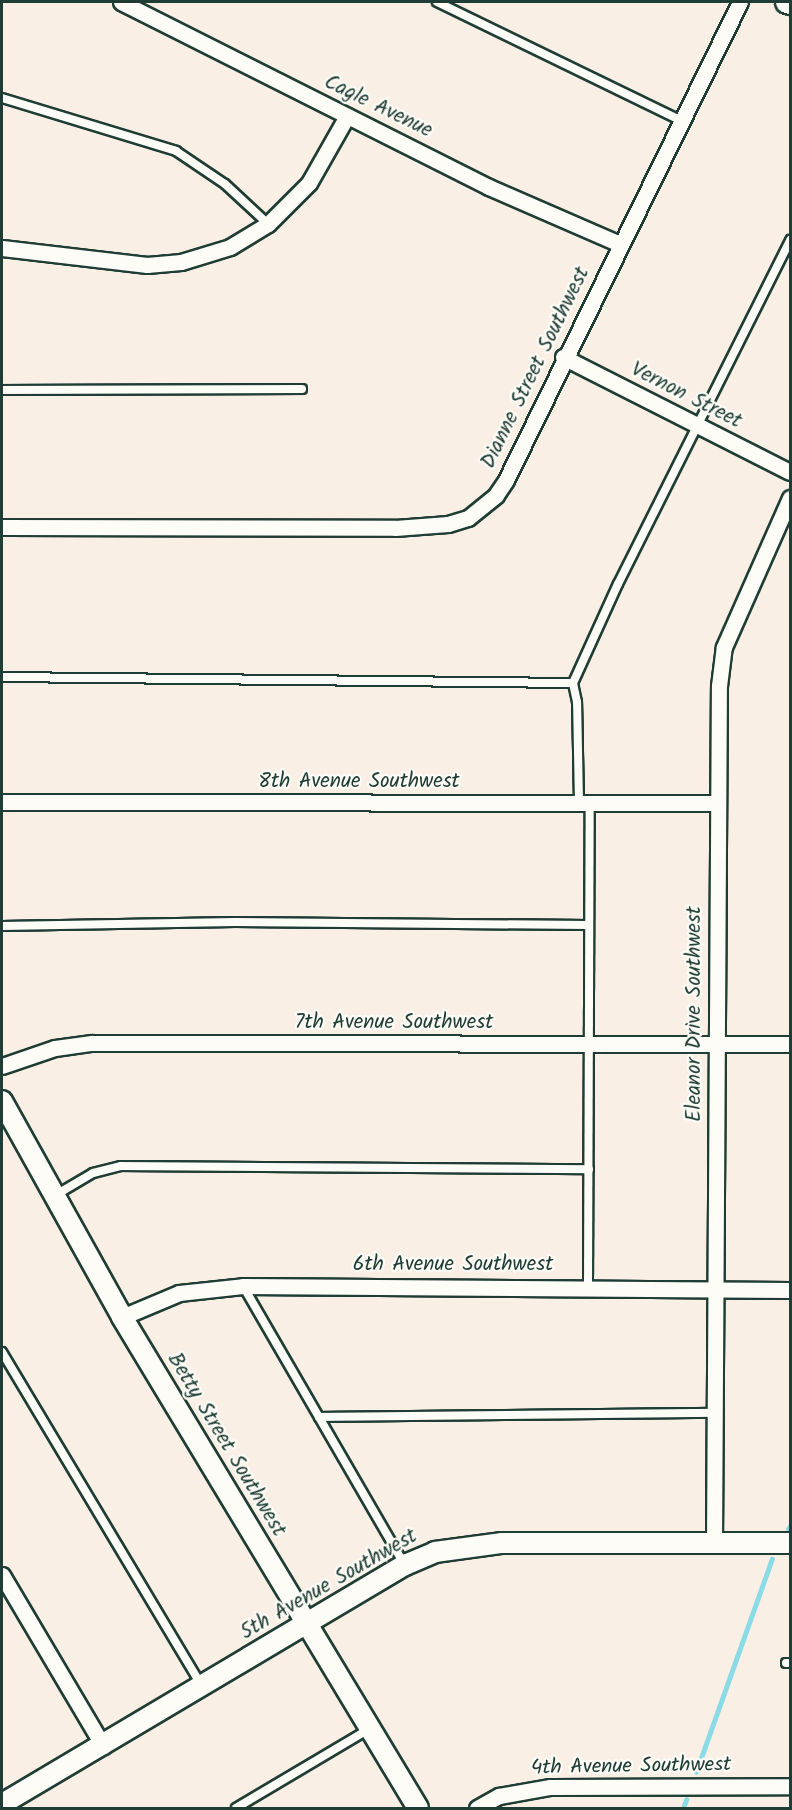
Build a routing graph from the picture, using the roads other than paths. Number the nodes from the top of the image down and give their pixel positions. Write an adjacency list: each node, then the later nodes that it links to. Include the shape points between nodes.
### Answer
1 (121, 2): 5 (street, Cagle Avenue)
2 (438, 2): 6 (lane)
3 (740, 2): 6 (street, Dianne Street Southwest)
4 (2, 98): 7 (lane, via 177,151 225,184)
5 (347, 116): 7 (street, via 314,175); 9 (street, Cagle Avenue, via 489,187)
6 (682, 121): 9 (street, Dianne Street Southwest)
7 (268, 224): 10 (street, via 230,246 164,264 113,264)
8 (790, 240): 14 (lane)
9 (620, 244): 11 (street, Dianne Street Southwest)
10 (2, 248)
11 (563, 357): 14 (street, Vernon Street); 17 (street, Dianne Street Southwest, via 506,480 496,495 468,518 448,524 395,528)
12 (302, 389): 13 (lane)
13 (2, 390)
14 (696, 426): 15 (street, Vernon Street); 19 (lane)
15 (790, 472)
16 (790, 498): 22 (street, Eleanor Drive Southwest, via 724,646 716,724)
17 (2, 527)
18 (2, 677): 19 (lane)
19 (573, 683): 21 (lane)
20 (2, 802): 21 (street, 8th Avenue Southwest)
21 (585, 802): 22 (street, 8th Avenue Southwest); 23 (lane)
22 (716, 803): 26 (street, Eleanor Drive Southwest)
23 (588, 925): 24 (lane, via 235,922); 25 (lane)
24 (2, 926)
25 (589, 1042): 26 (street, 7th Avenue Southwest); 28 (street, 7th Avenue Southwest, via 92,1043 55,1048); 30 (lane)
26 (716, 1044): 27 (street, 7th Avenue Southwest); 34 (street, Eleanor Drive Southwest)
27 (790, 1044)
28 (2, 1066)
29 (2, 1101): 31 (street, Betty Street Southwest)
30 (589, 1169): 31 (lane, via 121,1166 93,1173); 33 (lane)
31 (52, 1197): 36 (street, Betty Street Southwest)
32 (243, 1286): 33 (street, 6th Avenue Southwest); 36 (street, 6th Avenue Southwest, via 179,1293); 39 (lane)
33 (588, 1288): 34 (street, 6th Avenue Southwest)
34 (716, 1290): 35 (street, 6th Avenue Southwest); 38 (street, Eleanor Drive Southwest)
35 (790, 1290)
36 (122, 1317): 44 (street, Betty Street Southwest)
37 (2, 1352): 45 (lane)
38 (715, 1413): 39 (lane); 41 (street, Eleanor Drive Southwest)
39 (319, 1417): 42 (lane)
40 (790, 1543): 41 (street, 5th Avenue Southwest)
41 (714, 1544): 42 (street, 5th Avenue Southwest, via 468,1544 435,1551)
42 (405, 1565): 44 (street, 5th Avenue Southwest)
43 (2, 1575): 47 (street)
44 (306, 1625): 45 (street, 5th Avenue Southwest); 46 (street, Betty Street Southwest)
45 (201, 1686): 47 (street, 5th Avenue Southwest)
46 (370, 1728): 50 (lane); 51 (street, Betty Street Southwest)
47 (103, 1746): 49 (street, 5th Avenue Southwest)
48 (790, 1786): 52 (street, 4th Avenue Southwest, via 530,1789 499,1796)
49 (2, 1804)
50 (236, 1809)
51 (418, 1809)
52 (477, 1809)

